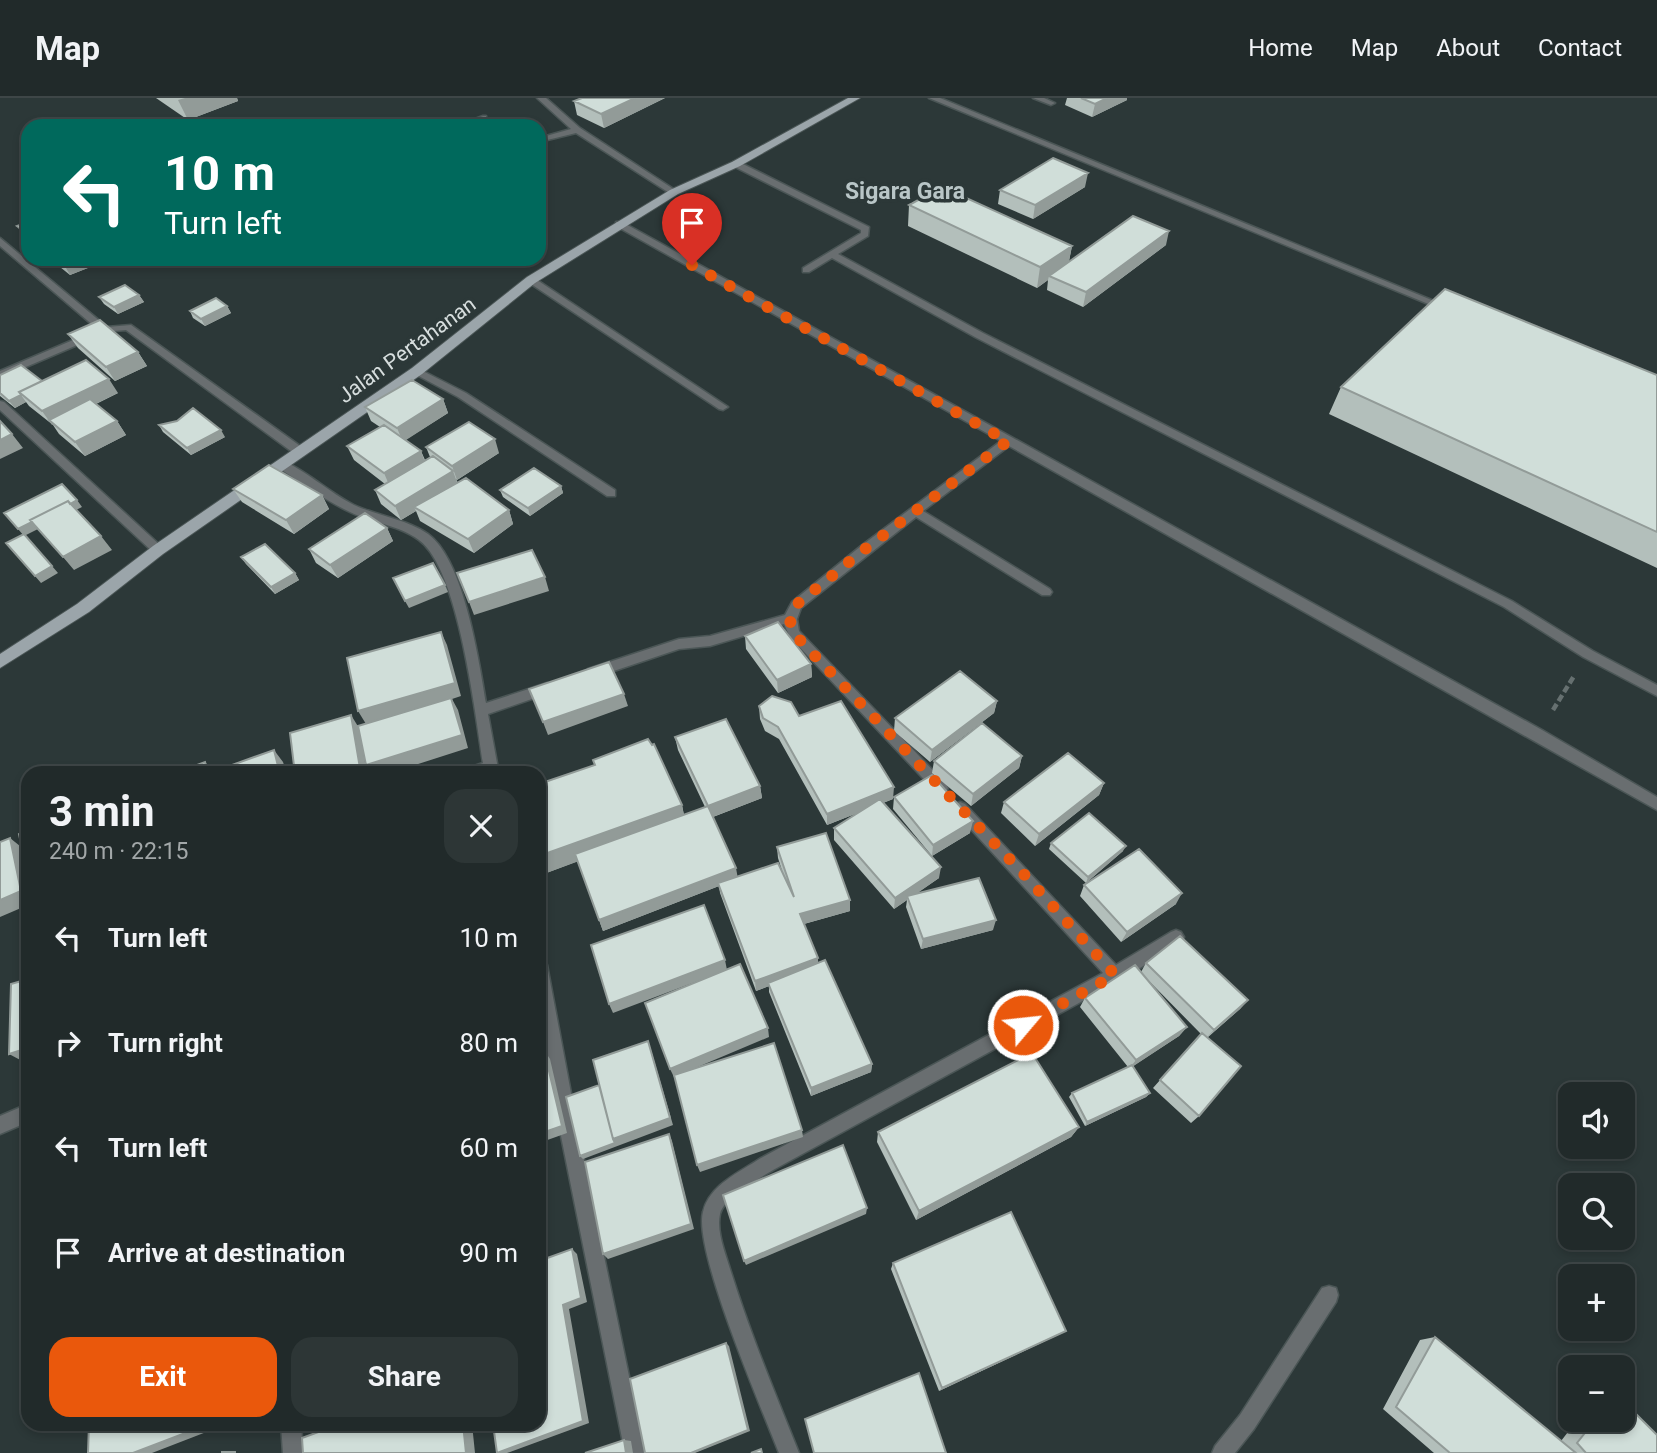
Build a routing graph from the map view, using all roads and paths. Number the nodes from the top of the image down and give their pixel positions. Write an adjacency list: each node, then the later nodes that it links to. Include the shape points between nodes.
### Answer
1 (541, 98): 6 (street)
2 (933, 98): 17 (street)
3 (1037, 98): 5 (street)
4 (851, 99): 8 (main road, Jalan Pertahanan)
5 (1051, 103)
6 (577, 130): 7 (street); 9 (street)
7 (546, 138)
8 (736, 164): 9 (main road, Jalan Pertahanan); 12 (street, via 866,229)
9 (674, 192): 10 (main road, Jalan Pertahanan)
10 (619, 224): 16 (main road, Jalan Pertahanan); 23 (street)
11 (0, 241): 13 (street)
12 (831, 254): 15 (street); 31 (street, via 979,335 1508,604)
13 (21, 259)
14 (29, 266): 18 (street)
15 (806, 270)
16 (531, 280): 19 (main road, Jalan Pertahanan); 22 (street)
17 (1450, 310)
18 (105, 330): 20 (street); 24 (street, via 128,327)
19 (417, 371): 24 (main road, Jalan Pertahanan); 26 (street)
20 (0, 375)
21 (0, 404): 28 (street)
22 (723, 407)
23 (1008, 441): 27 (street); 37 (street)
24 (299, 451): 25 (main road, Jalan Pertahanan)
25 (281, 464): 28 (main road, Jalan Pertahanan); 36 (street, via 353,509 415,532 432,544 451,578)
26 (611, 493)
27 (915, 511): 29 (street); 30 (street, via 796,605)
28 (158, 550): 32 (main road, Jalan Pertahanan, via 83,608)
29 (1046, 592)
30 (790, 618): 33 (street, via 710,641 679,644); 41 (street, via 794,634)
31 (1588, 654): 35 (street); 37 (path)
32 (0, 662)
33 (586, 675)
34 (560, 684): 36 (street)
35 (1657, 691)
36 (480, 711): 38 (street)
37 (1537, 734): 39 (street)
38 (490, 766)
39 (1657, 804)
40 (1176, 937): 41 (street)
41 (1115, 975): 49 (street, via 767,1164 718,1201 711,1212 710,1230 724,1280)
42 (546, 1003): 48 (street)
43 (21, 1116): 44 (street)
44 (0, 1125)
45 (1329, 1295): 50 (street)
46 (291, 1431): 47 (street)
47 (293, 1453)
48 (635, 1453)
49 (789, 1453)
50 (1222, 1453)

